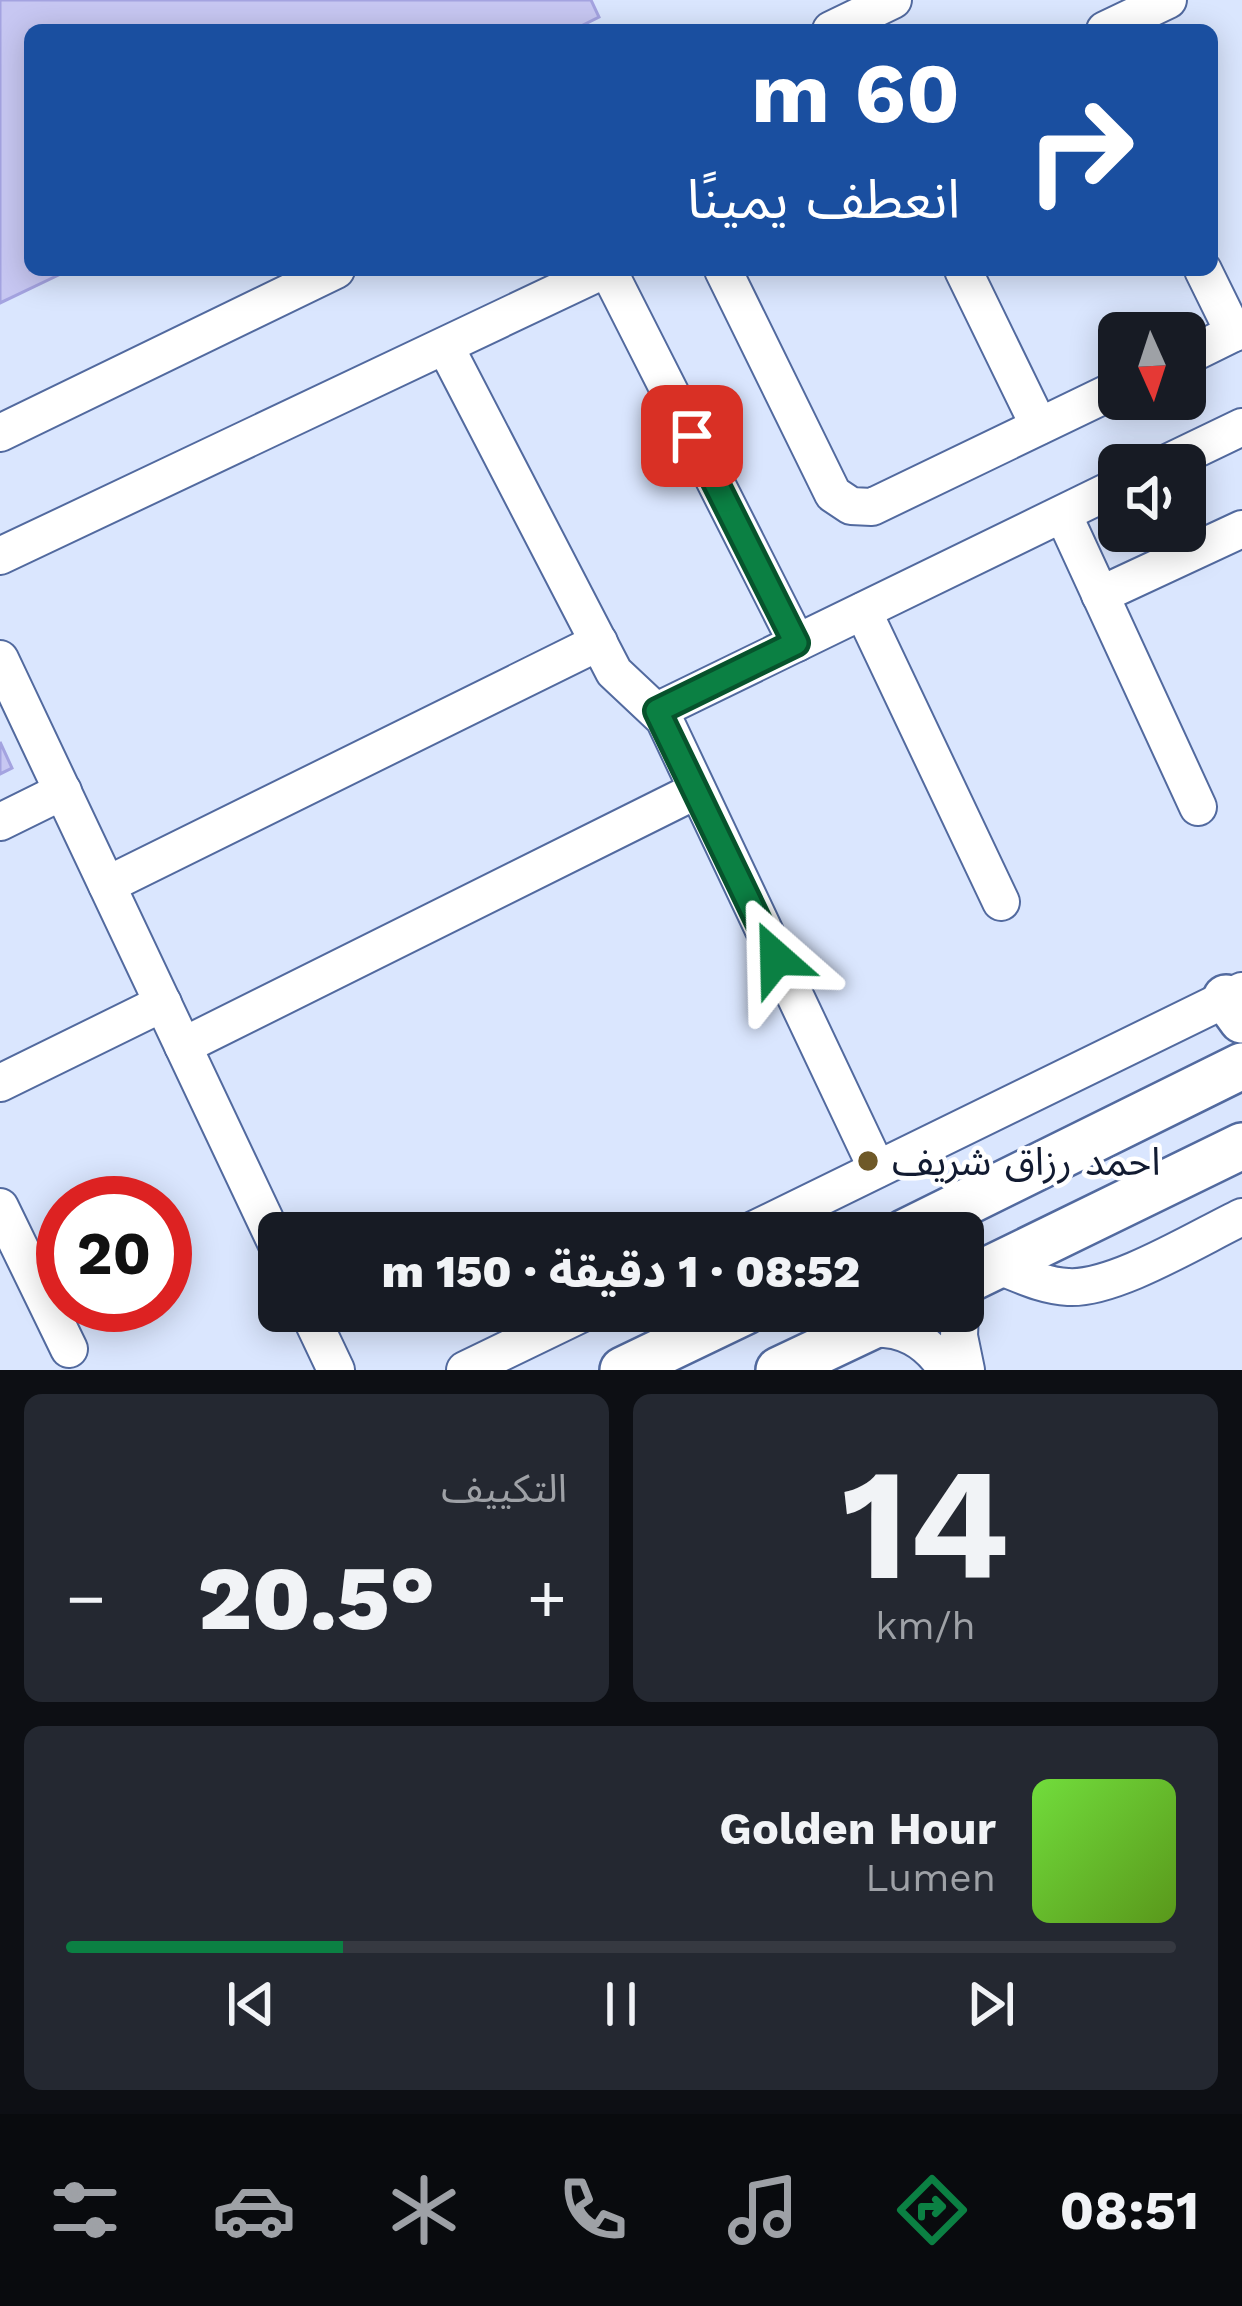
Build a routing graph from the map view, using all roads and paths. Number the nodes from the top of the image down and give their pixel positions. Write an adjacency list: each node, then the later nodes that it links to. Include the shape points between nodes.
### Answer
1 (893, 0): 3 (street)
2 (1168, 0): 4 (street)
3 (843, 24)
4 (1118, 24)
5 (324, 276): 17 (street)
6 (593, 276): 12 (street)
7 (609, 276): 26 (street)
8 (726, 276): 15 (street, via 833,494 850,506 872,507)
9 (966, 276): 15 (street)
10 (1206, 276): 11 (street)
11 (1238, 331): 13 (street)
12 (445, 346): 22 (street); 25 (street)
13 (1206, 346)
14 (1098, 398): 15 (street)
15 (1040, 427)
16 (1242, 427): 18 (street)
17 (0, 433)
18 (1206, 444)
19 (1098, 496): 20 (street)
20 (1063, 514): 23 (street); 24 (street)
21 (1242, 529): 23 (street)
22 (0, 556)
23 (1100, 595): 31 (street)
24 (863, 611): 26 (street); 34 (street)
25 (599, 642): 28 (street, via 622,683); 33 (street)
26 (796, 643): 28 (street)
27 (0, 659): 30 (street)
28 (657, 711): 29 (street)
29 (697, 790): 37 (street); 41 (street)
30 (63, 791): 32 (street); 33 (street)
31 (1198, 807)
32 (0, 822)
33 (107, 885): 35 (street)
34 (1000, 902)
35 (163, 1003): 37 (street); 39 (street)
36 (1237, 1003): 41 (street)
37 (183, 1046): 43 (street)
38 (1242, 1066): 45 (main road)
39 (0, 1083)
40 (1242, 1146): 47 (main road)
41 (877, 1169): 44 (street)
42 (0, 1207): 55 (street)
43 (262, 1212)
44 (790, 1212)
45 (947, 1212)
46 (1242, 1217): 48 (street, via 1083,1288)
47 (984, 1280)
48 (984, 1287)
49 (318, 1332): 56 (street)
50 (543, 1332): 57 (street)
51 (690, 1332): 58 (main road)
52 (859, 1332): 59 (main road)
53 (906, 1332): 60 (street)
54 (960, 1332): 61 (street)
55 (69, 1349)
56 (336, 1370)
57 (465, 1370)
58 (623, 1370)
59 (778, 1370)
60 (947, 1370)
61 (966, 1370)

